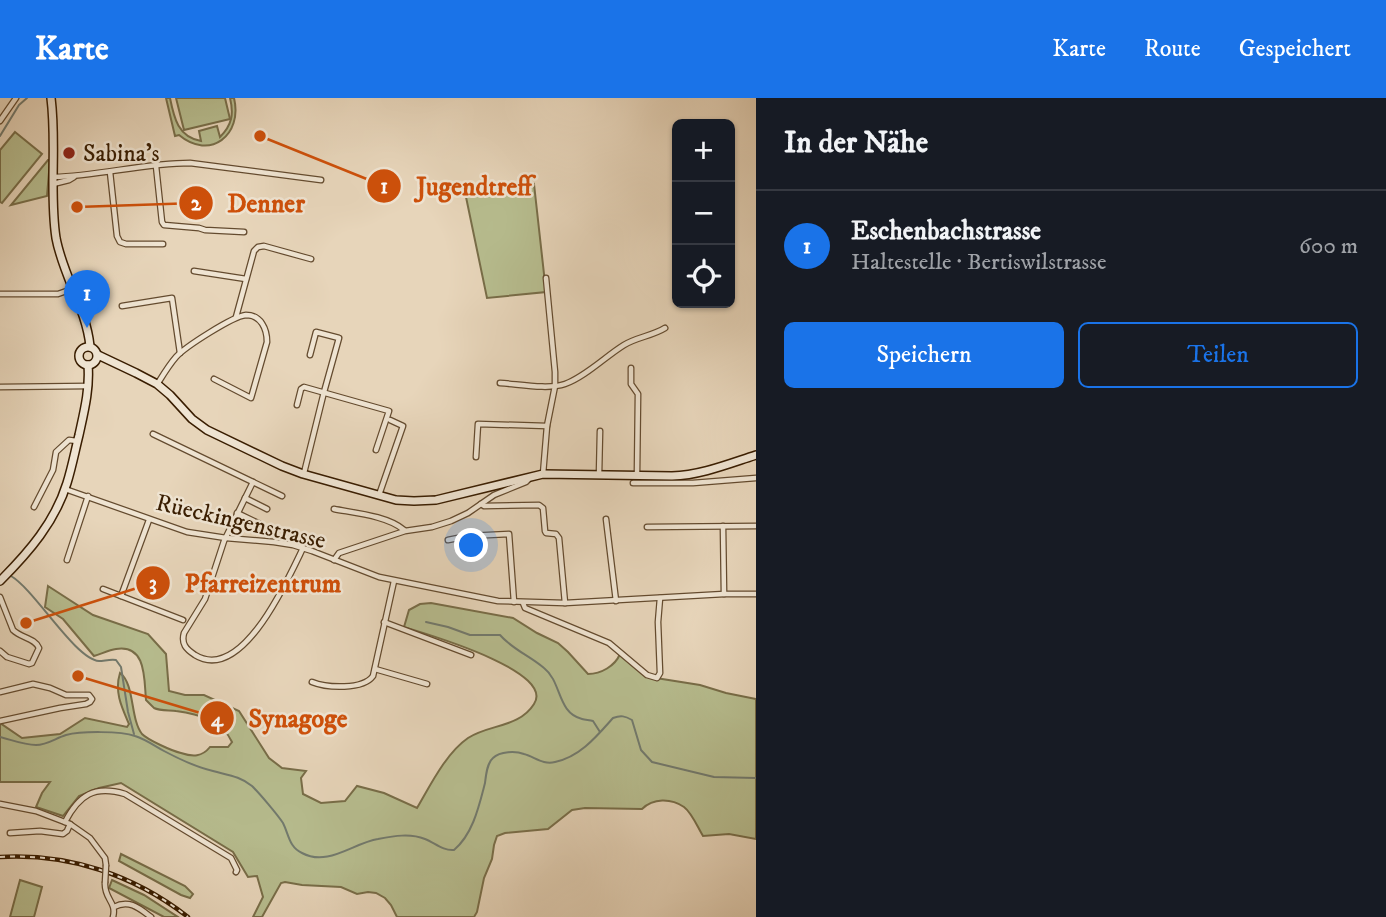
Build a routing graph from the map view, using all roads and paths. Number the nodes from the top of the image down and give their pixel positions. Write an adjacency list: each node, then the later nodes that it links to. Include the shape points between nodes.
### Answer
1 (16, 98): 3 (street)
2 (51, 98): 7 (street)
3 (0, 121)
4 (156, 166): 5 (street); 6 (street, via 190,163); 8 (street, via 164,225)
5 (110, 172): 7 (street); 9 (street, via 119,241)
6 (321, 180)
7 (53, 181): 14 (street, via 56,238)
8 (244, 232)
9 (163, 244)
10 (311, 259): 13 (street, via 258,247)
11 (194, 271): 13 (street)
12 (546, 278): 29 (street)
13 (246, 279): 17 (street)
14 (72, 289): 15 (street); 19 (street)
15 (0, 294)
16 (122, 306): 20 (street, via 172,298)
17 (236, 317): 20 (street); 25 (street, via 259,320 267,335 251,398)
18 (665, 328): 29 (street, via 627,343 576,379)
19 (90, 346): 21 (street); 23 (street, via 82,348 79,355 81,362)
20 (180, 354): 27 (street)
21 (98, 355): 23 (street); 27 (street)
22 (310, 355): 31 (street, via 317,332 339,338)
23 (89, 365): 28 (street)
24 (631, 368): 47 (street, via 631,384 638,394)
25 (214, 379)
26 (500, 383): 29 (street)
27 (157, 384): 42 (street, via 207,429)
28 (89, 386): 30 (street); 37 (street)
29 (555, 386): 34 (street)
30 (0, 387)
31 (324, 393): 32 (street, via 302,388); 38 (street, via 389,411); 42 (street)
32 (297, 405)
33 (390, 420): 53 (street, via 402,426)
34 (547, 426): 40 (street, via 478,424); 43 (street)
35 (600, 430): 44 (street)
36 (153, 434): 49 (street)
37 (77, 441): 50 (street); 56 (street, via 69,440 56,452 53,470)
38 (376, 450)
39 (756, 455): 41 (street)
40 (476, 457)
41 (714, 468): 47 (street); 48 (street)
42 (303, 474): 53 (street)
43 (543, 474): 44 (street); 45 (street)
44 (599, 474): 47 (street)
45 (530, 476): 53 (street, via 436,500); 55 (street)
46 (756, 478): 48 (street)
47 (635, 480): 48 (street)
48 (717, 480)
49 (253, 482): 52 (street); 54 (street)
50 (65, 489): 51 (street, Rüeckingenstrasse); 72 (street, via 45,529)
51 (88, 496): 61 (street, Rüeckingenstrasse); 70 (street)
52 (282, 496)
53 (379, 496)
54 (245, 498): 57 (street); 59 (street)
55 (481, 505): 66 (street, via 452,521); 83 (street, via 541,506 546,533 559,538)
56 (34, 508)
57 (267, 509)
58 (334, 509): 66 (street, via 398,525)
59 (237, 513): 62 (street); 67 (street)
60 (606, 519): 80 (street)
61 (149, 520): 67 (street, Rüeckingenstrasse); 77 (street)
62 (260, 524)
63 (723, 526): 64 (street); 65 (street); 75 (street)
64 (756, 526)
65 (647, 527)
66 (405, 531): 71 (street, via 339,553)
67 (226, 538): 69 (street, Rüeckingenstrasse); 69 (street, via 205,599 182,638 187,649 204,659 229,655 253,636)
68 (448, 540): 81 (street, via 509,534)
69 (303, 548): 71 (street, Rüeckingenstrasse)
70 (67, 560)
71 (334, 560): 73 (street, Rüeckingenstrasse)
72 (2, 579)
73 (394, 581): 81 (street, Rüeckingenstrasse); 85 (street)
74 (103, 589): 77 (street)
75 (724, 594): 76 (street, Rüeckingenstrasse); 79 (street, Rüeckingenstrasse)
76 (756, 594)
77 (121, 596): 84 (street)
78 (0, 597): 86 (street, via 16,634 39,648 28,664)
79 (660, 598): 80 (street, Rüeckingenstrasse); 82 (street, via 657,678 609,643)
80 (616, 601): 83 (street, Rüeckingenstrasse)
81 (514, 602): 82 (street, Rüeckingenstrasse)
82 (523, 603): 83 (street, Rüeckingenstrasse)
83 (565, 603)
84 (183, 620)
85 (384, 622): 87 (street); 88 (street)
86 (0, 651)
87 (471, 655)
88 (375, 669): 89 (street, via 371,680 363,684 327,687); 90 (street)
89 (312, 682)
90 (427, 684)
91 (0, 692): 92 (street, via 33,684 92,699)
92 (0, 721)
93 (1, 806): 94 (street, via 36,811)
94 (68, 823): 95 (street, via 64,834); 96 (street, via 75,806 89,794 98,790 125,794 231,858); 97 (street, bridge, via 90,838 105,858 106,895)
95 (10, 833)
96 (236, 872)
97 (114, 907): 98 (street); 99 (street, via 128,902)
98 (113, 917)
99 (151, 917)

